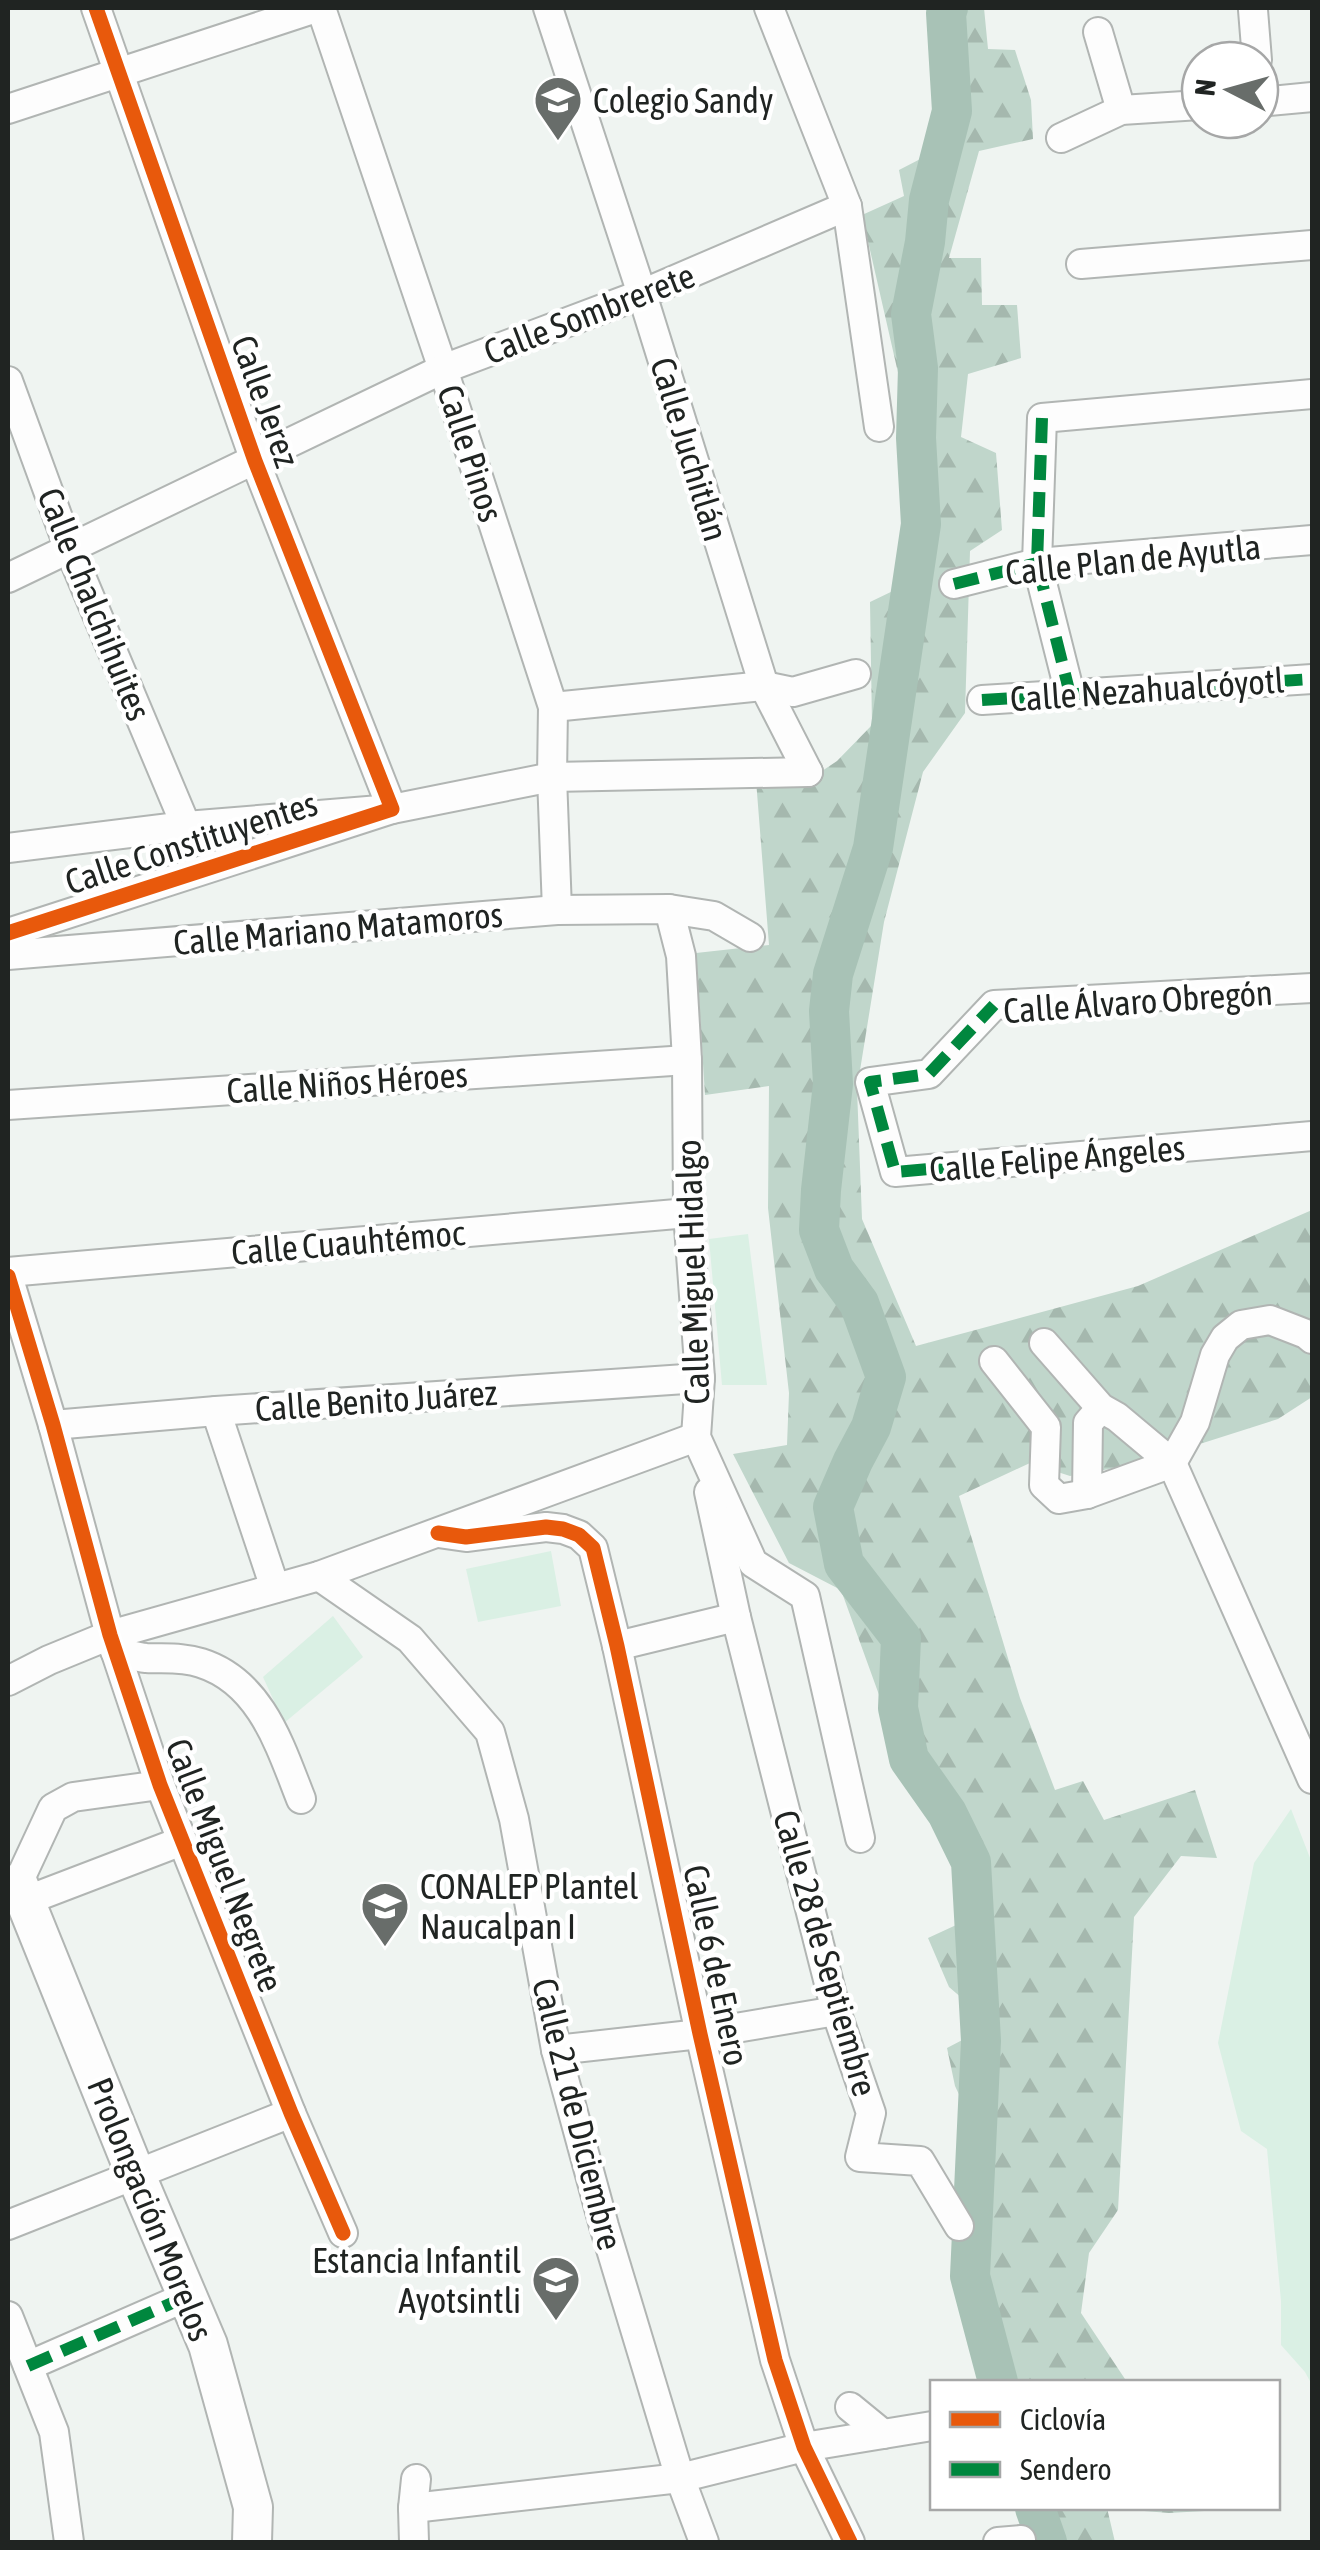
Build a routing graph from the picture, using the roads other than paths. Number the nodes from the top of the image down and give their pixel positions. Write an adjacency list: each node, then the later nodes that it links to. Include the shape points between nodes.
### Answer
1 (96, 8): 8 (street, Calle Jerez)
2 (319, 8): 8 (street); 19 (street, Calle Pinos)
3 (548, 8): 18 (street, Calle Juchitlán)
4 (769, 8): 15 (street)
5 (1253, 10): 7 (street)
6 (1098, 32): 13 (street)
7 (1255, 40)
8 (119, 74): 12 (street); 23 (street, Calle Jerez)
9 (1312, 96): 10 (street)
10 (1280, 100)
11 (1180, 107): 13 (street)
12 (8, 109)
13 (1121, 110): 14 (street)
14 (1061, 138)
15 (847, 206): 18 (street, Calle Sombrerete); 22 (street)
16 (1312, 245): 17 (street)
17 (1082, 264)
18 (642, 294): 19 (street, Calle Sombrerete); 31 (street, Calle Juchitlán)
19 (444, 369): 23 (street, Calle Sombrerete); 35 (street, Calle Pinos)
20 (8, 381): 25 (street, Calle Chalchihuites)
21 (1312, 394): 26 (street, via 1042,418)
22 (878, 427)
23 (255, 461): 25 (street, Calle Sombrerete); 38 (street, Calle Jerez)
24 (1312, 540): 26 (street, Calle Plan de Ayutla)
25 (69, 548): 27 (street, Calle Sombrerete); 39 (street, Calle Chalchihuites)
26 (1037, 564): 28 (street, Calle Plan de Ayutla); 33 (street)
27 (8, 578)
28 (954, 584)
29 (856, 674): 32 (street)
30 (1312, 679): 33 (street, Calle Nezahualcóyotl)
31 (764, 686): 32 (street); 35 (street); 36 (street, Calle Juchitlán)
32 (793, 692): 36 (street)
33 (1070, 694): 34 (street, Calle Nezahualcóyotl)
34 (982, 700)
35 (553, 707): 37 (street, Calle Pinos)
36 (808, 772): 37 (street)
37 (552, 777): 38 (street); 42 (street, Calle Pinos)
38 (392, 809): 39 (street); 43 (street, Calle Constituyentes)
39 (186, 826): 40 (street)
40 (8, 848)
41 (668, 909): 42 (street, Calle Mariano Matamoros); 44 (street, Calle Mariano Matamoros, via 714,916); 47 (street, Calle Miguel Hidalgo, via 680,956)
42 (557, 910): 45 (street, Calle Mariano Matamoros)
43 (8, 932)
44 (750, 937)
45 (8, 955)
46 (1312, 988): 48 (street, Calle Álvaro Obregón, via 994,1005 929,1074)
47 (688, 1060): 49 (street, Calle Niños Héroes); 51 (street, Calle Miguel Hidalgo)
48 (870, 1082): 50 (street, Calle Felipe Ángeles, via 895,1172)
49 (8, 1105)
50 (1312, 1136)
51 (688, 1212): 52 (street, Calle Cuauhtémoc); 56 (street, Calle Miguel Hidalgo)
52 (8, 1274): 59 (street, Calle Miguel Negrete)
53 (1312, 1340): 61 (street, via 1270,1320 1240,1325 1215,1356 1196,1422)
54 (1044, 1343): 57 (street)
55 (994, 1362): 62 (street, via 1046,1427 1044,1484 1059,1500)
56 (700, 1378): 58 (street, Calle Benito Juárez); 60 (street, Calle Miguel Hidalgo)
57 (1101, 1408): 61 (street); 62 (street, via 1088,1423)
58 (216, 1411): 59 (street, Calle Benito Juárez); 65 (street)
59 (53, 1425): 67 (street, Calle Miguel Negrete)
60 (696, 1437): 63 (street); 66 (street, Calle 28 de Septiembre); 73 (street, Calle Miguel Hidalgo, via 753,1563 805,1596)
61 (1172, 1463): 62 (street); 70 (street)
62 (1087, 1494)
63 (438, 1533): 64 (street); 68 (street, Calle 6 de Enero, via 466,1537 546,1527 578,1535 593,1548)
64 (319, 1576): 65 (street); 78 (street, Calle 21 de Diciembre, via 410,1639 490,1732 514,1819)
65 (274, 1588): 67 (street)
66 (736, 1618): 68 (street); 76 (street, Calle 28 de Septiembre)
67 (113, 1643): 69 (street, via 49,1660); 71 (street, Calle Miguel Negrete); 72 (street, via 144,1658 201,1662 237,1682 270,1726)
68 (617, 1646): 77 (street, Calle 6 de Enero)
69 (8, 1680)
70 (1312, 1779)
71 (160, 1786): 74 (street, Calle Miguel Negrete); 75 (street, via 73,1797 53,1808)
72 (300, 1799)
73 (860, 1838)
74 (182, 1841): 75 (street); 79 (street, Calle Miguel Negrete)
75 (17, 1891): 80 (main road, Prolongación Morelos)
76 (836, 2011): 77 (street); 82 (street, Calle 28 de Septiembre, via 871,2113 860,2156 920,2161)
77 (700, 2034): 78 (street); 90 (street, Calle 6 de Enero, via 775,2360)
78 (556, 2050): 91 (street, Calle 21 de Diciembre)
79 (290, 2113): 80 (street); 83 (street, Calle Miguel Negrete)
80 (135, 2173): 81 (street); 84 (main road, Prolongación Morelos)
81 (8, 2225)
82 (959, 2226)
83 (343, 2233)
84 (188, 2296): 86 (street); 95 (main road, Prolongación Morelos, via 253,2508)
85 (8, 2316): 86 (street)
86 (28, 2366): 94 (street, via 54,2432)
87 (850, 2407): 89 (street)
88 (930, 2426): 89 (street)
89 (884, 2434): 90 (street)
90 (804, 2447): 91 (street); 98 (street, Calle 6 de Enero)
91 (680, 2478): 93 (street); 97 (street, Calle 21 de Diciembre)
92 (416, 2479): 93 (street)
93 (413, 2508): 96 (street)
94 (69, 2542)
95 (252, 2542)
96 (414, 2542)
97 (704, 2542)
98 (850, 2542)

